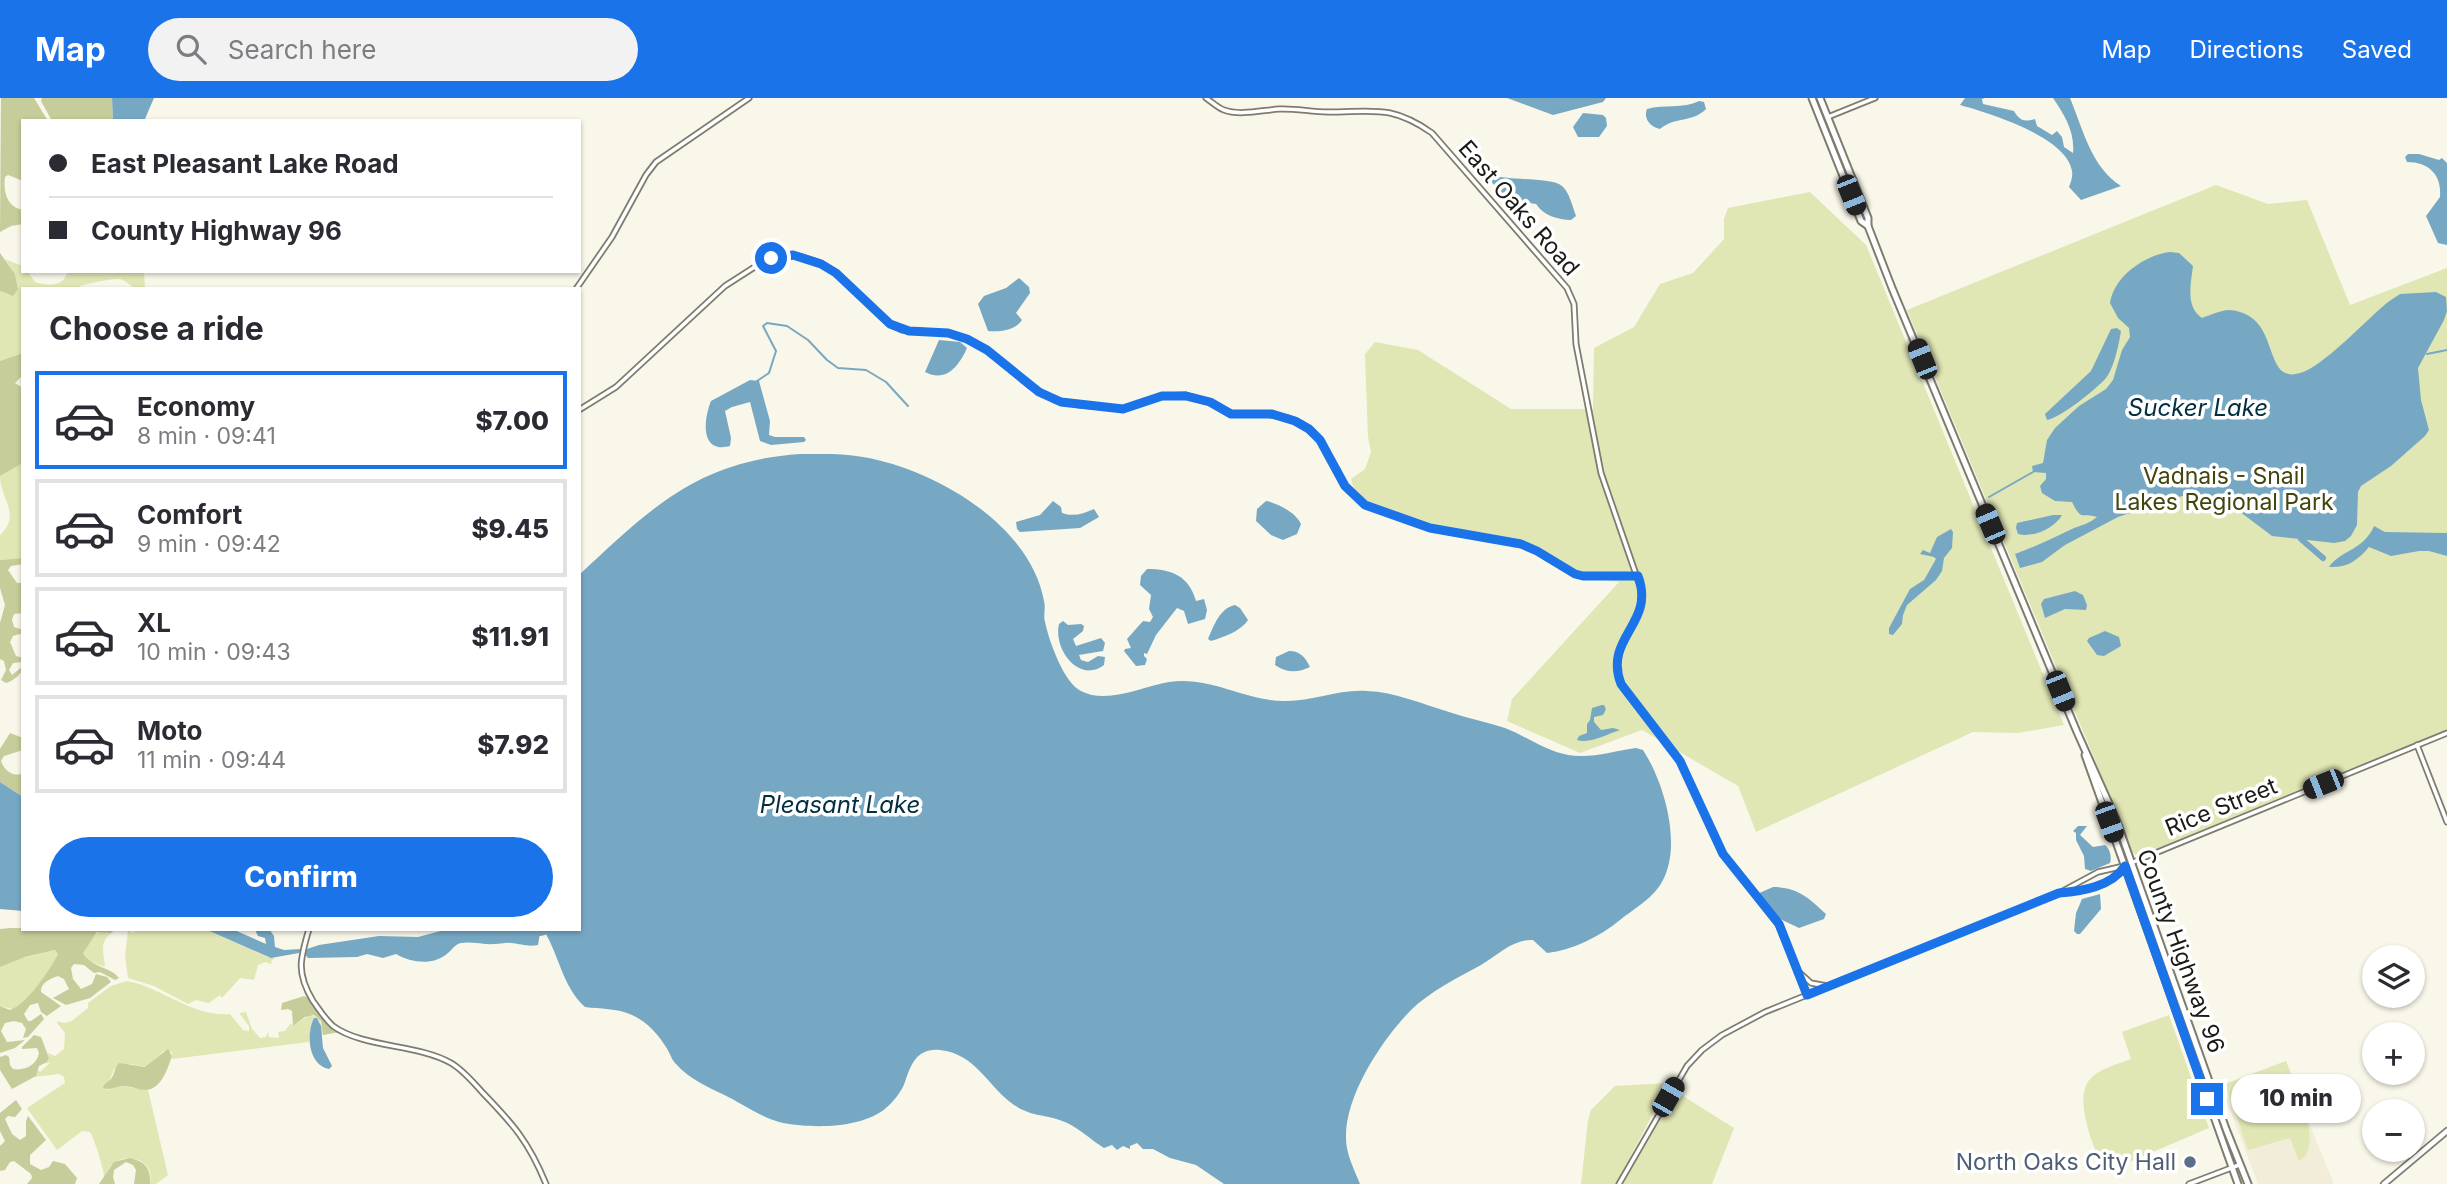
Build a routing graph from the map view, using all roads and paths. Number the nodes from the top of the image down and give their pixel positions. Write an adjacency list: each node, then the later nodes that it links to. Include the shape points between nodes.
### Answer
1 (749, 98): 7 (street, via 656,162)
2 (1206, 98): 9 (street, East Oaks Road, via 1232,111 1381,111 1404,117 1432,133 1572,298 1576,344 1601,473)
3 (1812, 98): 6 (main road, County Highway 96)
4 (1820, 98): 6 (main road, County Highway 96)
5 (1875, 98): 6 (street)
6 (1824, 118): 10 (main road, County Highway 96)
7 (577, 287)
8 (581, 409): 9 (street, via 616,387 725,286 764,261 799,256 836,273 890,324 967,339 1055,400 1123,409 1162,396 1186,396 1231,414 1288,418 1303,424 1320,440 1345,486 1365,505 1430,528 1521,544 1575,574)
9 (1638, 576): 18 (street, East Oaks Road, via 1641,608 1617,653 1621,684 1680,761 1718,845 1779,924)
10 (2077, 732): 14 (main road, County Highway 96); 15 (main road, County Highway 96)
11 (2447, 733): 12 (street, Rice Street)
12 (2417, 745): 13 (street); 14 (street, Rice Street)
13 (2447, 822)
14 (2132, 863): 15 (street, Rice Street); 22 (main road, County Highway 96)
15 (2125, 866): 16 (street, via 2098,872); 16 (street, via 2094,887); 23 (main road, County Highway 96)
16 (2059, 893): 19 (street)
17 (309, 931): 24 (street, via 300,969 304,985 330,1023 352,1035 435,1056 457,1067 519,1132)
18 (1797, 969): 19 (street, via 1811,983); 20 (street, East Oaks Road)
19 (1832, 985): 20 (street)
20 (1807, 995): 25 (street, via 1738,1025 1695,1057)
21 (2447, 1131): 29 (main road)
22 (2240, 1165): 23 (street); 28 (main road, County Highway 96)
23 (2232, 1168): 26 (street); 27 (main road, County Highway 96)
24 (546, 1184)
25 (1619, 1184)
26 (2189, 1184)
27 (2238, 1184)
28 (2248, 1184)
29 (2384, 1184)

